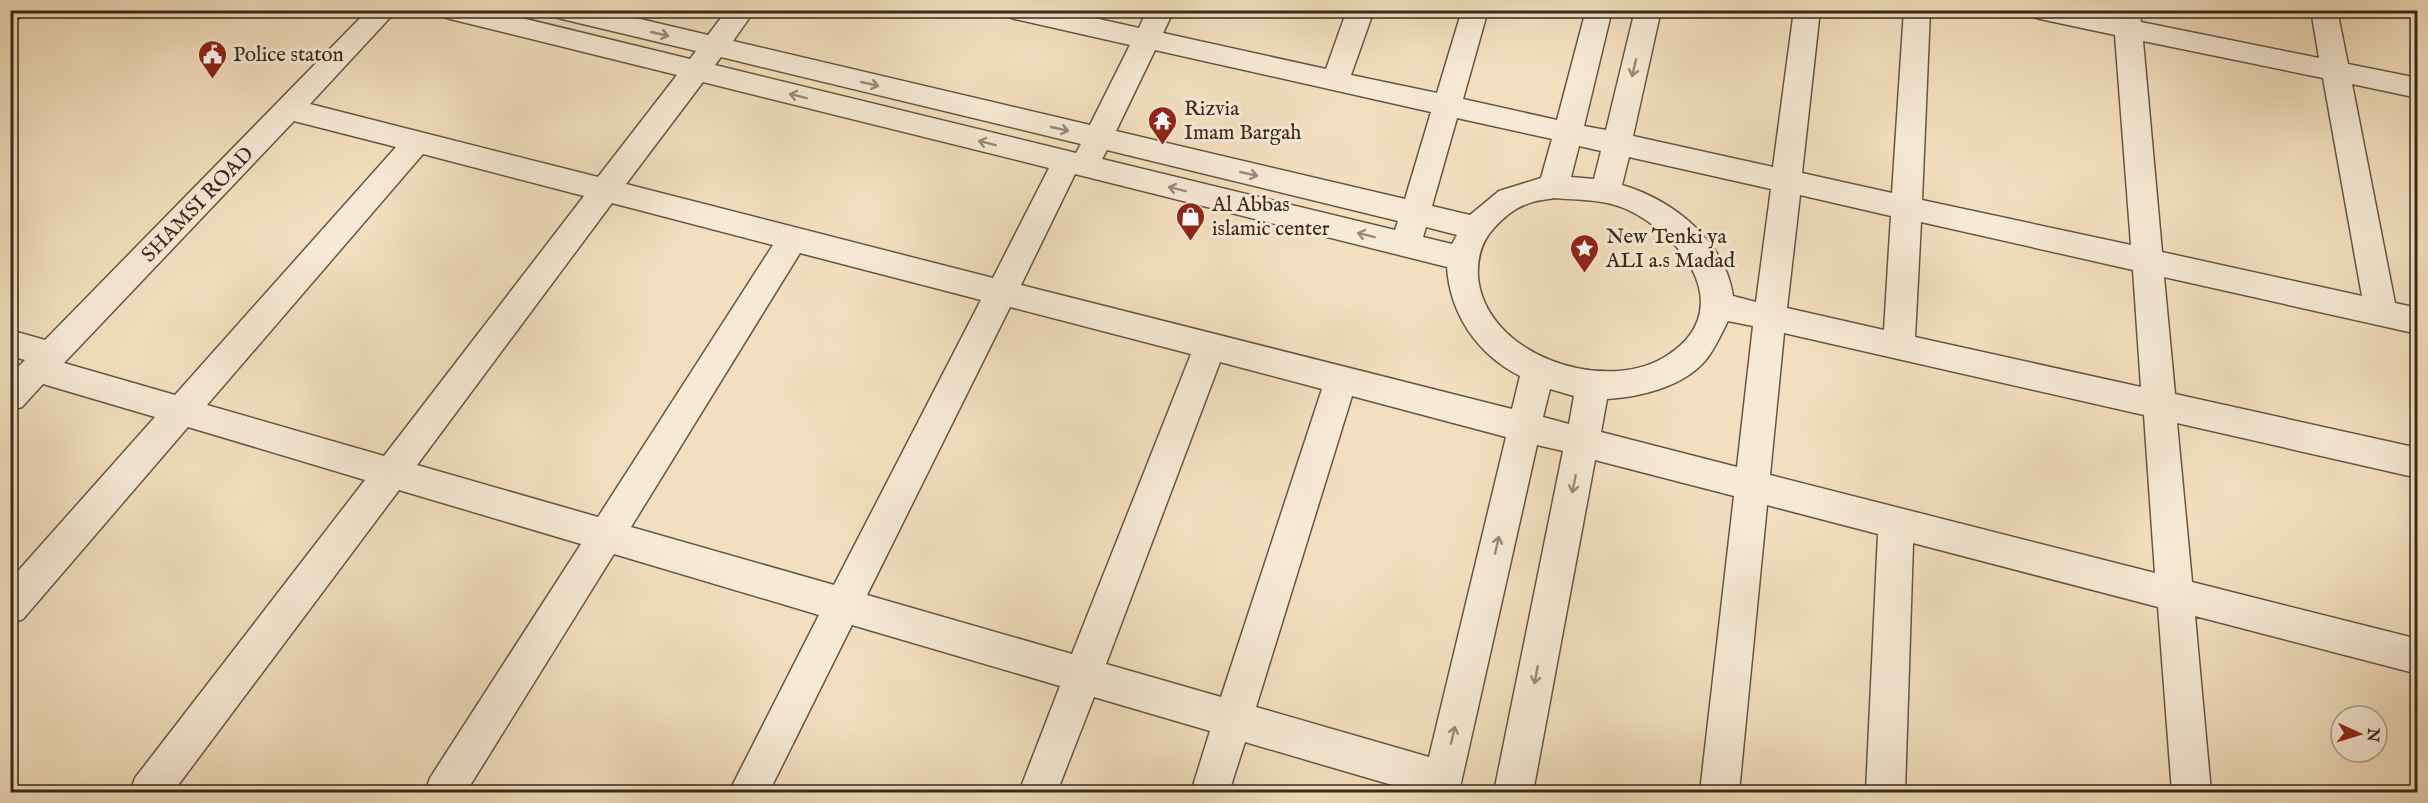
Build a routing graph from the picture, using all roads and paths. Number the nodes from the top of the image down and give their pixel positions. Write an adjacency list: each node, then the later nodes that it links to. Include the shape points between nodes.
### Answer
1 (384, 10): 22 (street, SHAMSI ROAD)
2 (450, 10): 17 (street)
3 (562, 10): 17 (street, one-way to 17)
4 (742, 10): 17 (street)
5 (1015, 10): 16 (street)
6 (1161, 10): 16 (street)
7 (1361, 10): 19 (street)
8 (1475, 10): 21 (street)
9 (1599, 10): 23 (street)
10 (1648, 10): 26 (street, one-way to 26)
11 (1807, 10): 28 (street)
12 (1917, 10): 32 (street)
13 (2040, 10): 15 (street)
14 (2324, 10): 18 (street)
15 (2127, 20): 18 (street); 38 (street)
16 (1147, 40): 19 (street); 24 (street)
17 (707, 59): 24 (street, one-way to 24); 27 (street, one-way to 17); 30 (street)
18 (2335, 71): 20 (street); 41 (street)
19 (1335, 81): 21 (street)
20 (2418, 88)
21 (1447, 106): 23 (street); 33 (street)
22 (289, 109): 25 (street); 47 (street, SHAMSI ROAD)
23 (1568, 133): 26 (street); 29 (street)
24 (1098, 138): 27 (street); 33 (street, one-way to 33)
25 (417, 142): 30 (street); 53 (street)
26 (1617, 144): 28 (street); 31 (street)
27 (1076, 164): 36 (street, one-way to 27); 39 (street)
28 (1787, 181): 32 (street); 42 (street)
29 (1554, 187): 31 (street); 34 (street, via 1518,195 1490,212)
30 (605, 190): 35 (street); 57 (street)
31 (1606, 192): 40 (street, via 1636,200 1671,222 1698,250)
32 (1907, 208): 38 (street); 46 (street)
33 (1415, 213): 34 (street); 36 (street)
34 (1477, 228): 37 (street)
35 (793, 239): 39 (street); 60 (street)
36 (1406, 245): 37 (street)
37 (1464, 259): 48 (street, via 1466,298 1483,329 1512,356)
38 (2147, 261): 41 (street); 52 (street)
39 (1003, 292): 45 (street); 62 (street)
40 (1719, 306): 42 (street); 50 (street, via 1698,348 1671,370 1635,383)
41 (2381, 313): 43 (street)
42 (1770, 317): 46 (street); 58 (street)
43 (2418, 321)
44 (10, 343): 47 (street)
45 (1210, 346): 49 (street); 65 (street)
46 (1899, 346): 52 (street)
47 (45, 362): 51 (street, SHAMSI ROAD); 53 (street)
48 (1538, 369): 50 (street, via 1560,380); 54 (street)
49 (1341, 379): 54 (street); 66 (street)
50 (1593, 385): 55 (street)
51 (10, 397)
52 (2159, 405): 56 (street); 61 (street)
53 (182, 411): 57 (street); 63 (street)
54 (1524, 427): 55 (street); 67 (street, one-way to 54)
55 (1582, 442): 58 (street); 73 (street, one-way to 73)
56 (2418, 463)
57 (392, 472): 60 (street); 68 (street)
58 (1753, 485): 59 (street); 74 (street)
59 (1896, 523): 61 (street); 75 (street)
60 (605, 536): 62 (street); 69 (street)
61 (2174, 594): 64 (street); 76 (street)
62 (843, 606): 65 (street); 70 (street)
63 (10, 607)
64 (2418, 657)
65 (1083, 676): 66 (street); 71 (street)
66 (1233, 720): 67 (street); 72 (street)
67 (1442, 787)
68 (149, 792)
69 (444, 792)
70 (748, 792)
71 (1038, 792)
72 (1210, 792)
73 (1513, 792)
74 (1719, 792)
75 (1885, 792)
76 (2191, 792)

